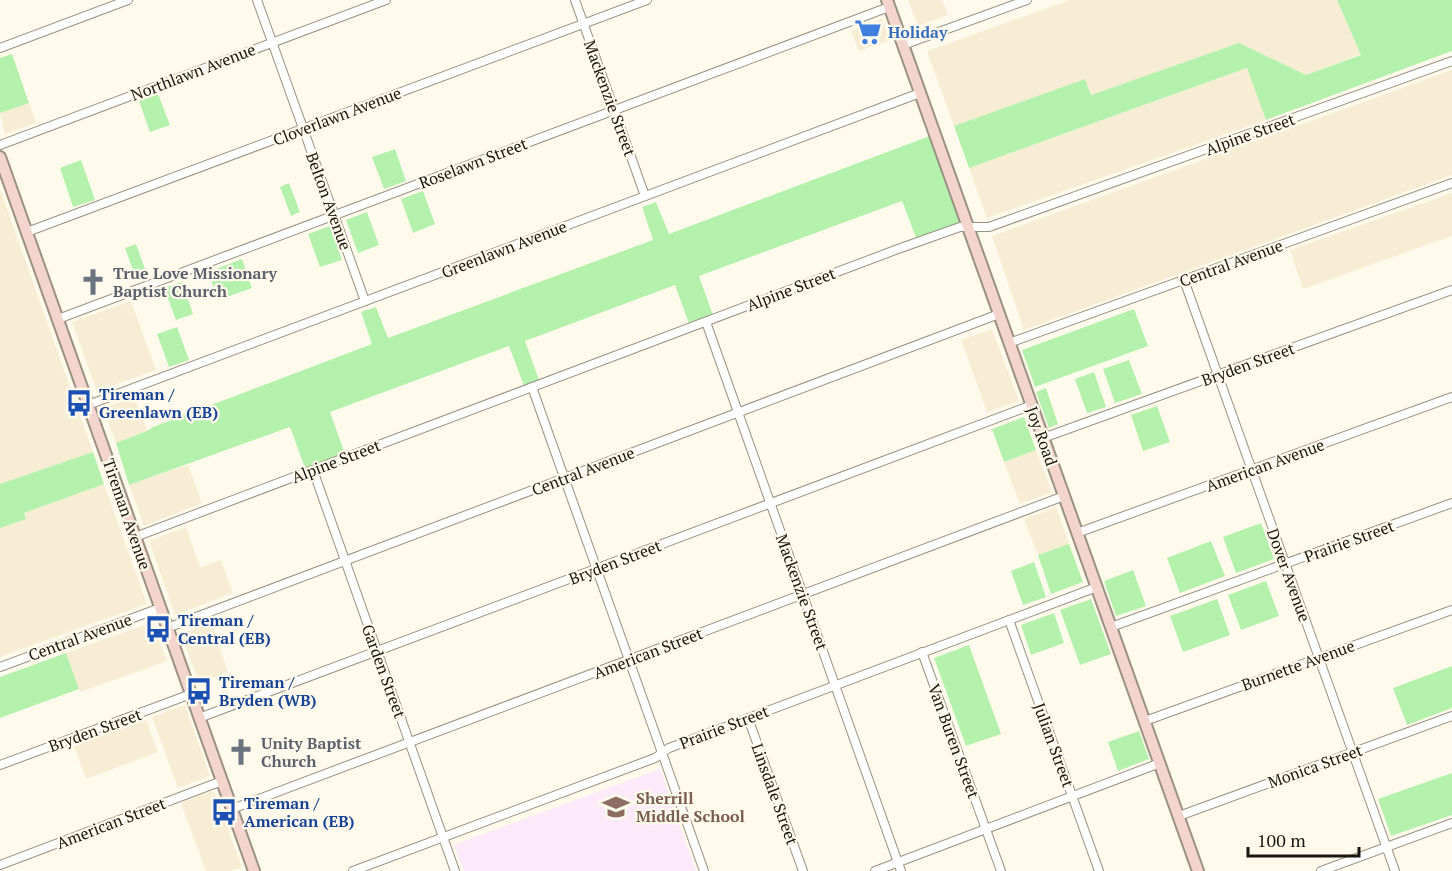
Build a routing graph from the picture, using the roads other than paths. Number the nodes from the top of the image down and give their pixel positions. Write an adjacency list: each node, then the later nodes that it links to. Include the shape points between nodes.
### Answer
1 (128, 0): 11 (street)
2 (257, 0): 9 (street, Belton Avenue)
3 (386, 0): 9 (street, Northlawn Avenue)
4 (575, 0): 8 (street, Mackenzie Street)
5 (647, 0): 8 (street, Cloverlawn Avenue)
6 (1027, 0): 10 (street)
7 (888, 3): 10 (street, Joy Road); 14 (street, Roselawn Street)
8 (584, 24): 14 (street, Mackenzie Street); 15 (street, Cloverlawn Avenue)
9 (273, 42): 15 (street, Belton Avenue); 16 (street, Northlawn Avenue)
10 (903, 45): 13 (street, Joy Road)
11 (0, 48)
12 (1452, 61): 21 (street, Alpine Street, via 1000,223)
13 (920, 93): 19 (street, Greenlawn Avenue); 21 (street, Joy Road)
14 (615, 110): 19 (street, Mackenzie Street); 20 (street, Roselawn Street)
15 (303, 129): 20 (street, Belton Avenue); 22 (street, Cloverlawn Avenue)
16 (0, 145)
17 (0, 157): 22 (street, Tireman Avenue)
18 (1452, 183): 23 (street, Central Avenue)
19 (645, 196): 25 (street, Greenlawn Avenue)
20 (334, 215): 25 (street, Belton Avenue); 27 (street, Roselawn Street)
21 (968, 228): 26 (street, Joy Road); 28 (street, Alpine Street, via 960,227 898,249)
22 (27, 232): 27 (street, Tireman Avenue)
23 (1184, 280): 29 (street, Central Avenue); 30 (street, Dover Avenue)
24 (1452, 290): 30 (street, Bryden Street)
25 (365, 301): 33 (street, Greenlawn Avenue)
26 (999, 314): 29 (street, Joy Road); 35 (street, Central Avenue)
27 (58, 319): 33 (street, Tireman Avenue)
28 (706, 322): 31 (street, Alpine Street); 35 (street, Mackenzie Street)
29 (1010, 343): 34 (street, Joy Road)
30 (1218, 375): 36 (street, Bryden Street); 38 (street, Dover Avenue)
31 (532, 387): 37 (street, Alpine Street); 39 (street)
32 (1452, 397): 38 (street, American Avenue)
33 (88, 405): 44 (street, Tireman Avenue)
34 (1032, 405): 36 (street, Joy Road); 41 (street, Bryden Street)
35 (738, 412): 39 (street, Central Avenue); 41 (street, Mackenzie Street)
36 (1043, 438): 40 (street, Joy Road)
37 (313, 470): 44 (street, Alpine Street); 45 (street, Garden Street)
38 (1251, 470): 43 (street, American Avenue); 46 (street, Dover Avenue)
39 (564, 478): 45 (street, Central Avenue); 47 (street)
40 (1064, 496): 43 (street, Joy Road); 49 (street, American Street)
41 (770, 503): 47 (street, Bryden Street); 49 (street, Mackenzie Street)
42 (1452, 503): 46 (street, Prairie Street)
43 (1077, 533): 48 (street, Joy Road)
44 (135, 537): 50 (street, Tireman Avenue)
45 (345, 561): 54 (street, Central Avenue); 55 (street, Garden Street)
46 (1285, 564): 53 (street, Prairie Street); 57 (street, Dover Avenue)
47 (596, 569): 55 (street, Bryden Street); 58 (street)
48 (1096, 587): 52 (street, Prairie Street); 53 (street, Joy Road)
49 (803, 594): 58 (street, American Street); 60 (street, Mackenzie Street)
50 (160, 608): 54 (street, Tireman Avenue); 59 (street, Central Avenue)
51 (1452, 610): 57 (street, Burnette Avenue)
52 (1009, 620): 56 (street, Prairie Street); 72 (street, Julian Street)
53 (1111, 627): 65 (street, Joy Road)
54 (167, 628): 61 (street, Tireman Avenue)
55 (377, 651): 63 (street, Bryden Street); 66 (street, Garden Street)
56 (922, 652): 60 (street, Prairie Street); 76 (street, Van Buren Street)
57 (1319, 658): 65 (street, Burnette Avenue); 68 (street, Dover Avenue)
58 (629, 660): 66 (street, American Street); 67 (street)
59 (0, 667)
60 (835, 685): 64 (street, Prairie Street); 79 (street, Mackenzie Street)
61 (191, 694): 63 (street, Tireman Avenue); 70 (street, Bryden Street)
62 (1452, 716): 68 (street, Monica Street)
63 (199, 718): 71 (street, Tireman Avenue)
64 (748, 718): 67 (street, Prairie Street); 85 (street, Linsdale Street)
65 (1145, 721): 69 (street, Joy Road)
66 (409, 742): 73 (street, American Street); 77 (street, Garden Street)
67 (662, 753): 77 (street, Prairie Street); 84 (street)
68 (1352, 753): 74 (street, Monica Street); 78 (street, Dover Avenue)
69 (1160, 763): 72 (street); 74 (street, Joy Road)
70 (0, 765)
71 (222, 781): 73 (street, Tireman Avenue); 80 (street, American Street)
72 (1072, 796): 76 (street); 89 (street, Julian Street)
73 (232, 809): 81 (street, Tireman Avenue)
74 (1179, 816): 90 (street, Joy Road)
75 (1452, 823): 78 (street)
76 (986, 829): 79 (street); 88 (street, Van Buren Street)
77 (443, 837): 82 (street, Prairie Street); 83 (street, Garden Street)
78 (1386, 847): 91 (street); 92 (street, Dover Avenue)
79 (898, 862): 86 (street); 87 (street, Mackenzie Street)
80 (0, 865)
81 (253, 871)
82 (353, 871)
83 (455, 871)
84 (704, 871)
85 (802, 871)
86 (875, 871)
87 (901, 871)
88 (1001, 871)
89 (1099, 871)
90 (1198, 871)
91 (1321, 871)
92 (1395, 871)

